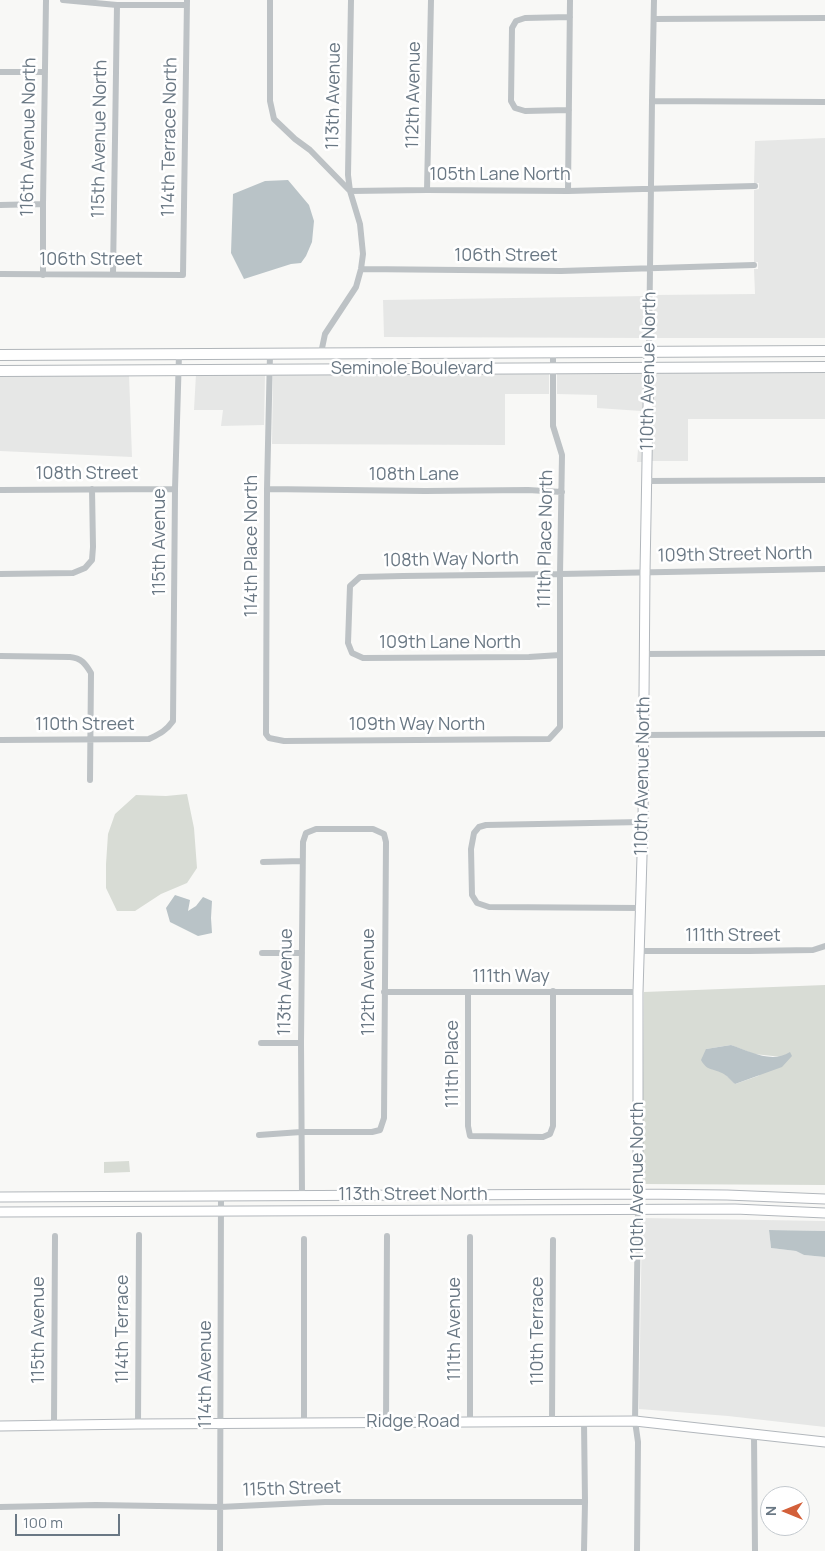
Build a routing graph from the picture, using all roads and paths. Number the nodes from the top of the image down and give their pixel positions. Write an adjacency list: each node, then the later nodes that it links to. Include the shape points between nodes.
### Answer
1 (46, 0): 14 (street, 116th Avenue North)
2 (63, 0): 9 (street)
3 (270, 0): 21 (street, via 270,101 273,116)
4 (351, 0): 21 (street, 113th Avenue)
5 (431, 0): 20 (street, 112th Avenue)
6 (570, 0): 10 (street)
7 (654, 0): 12 (street, 110th Avenue North)
8 (187, 2): 9 (street); 31 (street, 114th Terrace North)
9 (117, 5): 29 (street, 115th Avenue North)
10 (570, 17): 17 (street); 17 (street, via 516,20 512,28 511,101 515,108 525,111)
11 (825, 18): 12 (street)
12 (654, 19): 15 (street, 110th Avenue North)
13 (0, 72): 14 (street)
14 (44, 72): 23 (street, 116th Avenue North)
15 (652, 101): 16 (street); 19 (street, 110th Avenue North)
16 (825, 102)
17 (569, 110): 22 (street)
18 (755, 186): 19 (street, 105th Lane North)
19 (650, 188): 22 (street, 105th Lane North); 26 (street, 110th Avenue North)
20 (427, 190): 21 (street, 105th Lane North); 22 (street, 105th Lane North)
21 (350, 191): 27 (street, via 363,237)
22 (568, 191)
23 (42, 204): 24 (street); 30 (street, 116th Avenue North)
24 (0, 205)
25 (754, 265): 26 (street, 106th Street)
26 (650, 268): 27 (street, 106th Street, via 561,271); 33 (street, 110th Avenue North)
27 (361, 269): 37 (street, via 356,287 325,334)
28 (0, 274): 30 (street, 106th Street)
29 (113, 274): 30 (street, 106th Street); 31 (street, 106th Street)
30 (43, 275)
31 (183, 275)
32 (825, 351): 33 (main road, Seminole Boulevard)
33 (649, 352): 34 (main road, Seminole Boulevard); 41 (street, 110th Avenue North)
34 (553, 353): 37 (main road, Seminole Boulevard); 42 (street, 111th Place North)
35 (179, 354): 36 (main road, Seminole Boulevard); 39 (main road, Seminole Boulevard); 43 (street, 115th Avenue)
36 (270, 354): 37 (main road, Seminole Boulevard); 44 (street, 114th Place North)
37 (321, 354)
38 (0, 355): 39 (main road, Seminole Boulevard)
39 (39, 355): 46 (main road)
40 (825, 366): 41 (main road, Seminole Boulevard)
41 (649, 367): 42 (main road, Seminole Boulevard); 48 (street, 110th Avenue North)
42 (553, 368): 44 (main road, Seminole Boulevard); 53 (street, 111th Place North, via 553,426 562,455)
43 (178, 370): 44 (main road, Seminole Boulevard); 46 (main road, Seminole Boulevard); 52 (street, 115th Avenue)
44 (269, 370): 50 (street, 114th Place North)
45 (0, 371): 46 (main road, Seminole Boulevard)
46 (39, 371)
47 (825, 480): 48 (street)
48 (647, 481): 55 (street, 110th Avenue North)
49 (92, 489): 51 (street, 108th Street); 52 (street, 108th Street); 56 (street, via 92,560 85,568 73,573)
50 (266, 489): 53 (street, 108th Lane); 67 (street, 114th Place North, via 266,734)
51 (0, 490)
52 (175, 490): 64 (street, 115th Avenue, via 174,706 173,721)
53 (562, 492): 57 (street, 111th Place North)
54 (825, 569): 55 (street, 109th Street North)
55 (645, 572): 57 (street, 108th Way North); 60 (street, 110th Avenue North)
56 (0, 574)
57 (560, 574): 58 (street, 108th Way North, via 360,577 350,586); 61 (street, 111th Place North)
58 (348, 643): 61 (street, 109th Lane North, via 352,653 363,658)
59 (825, 653): 60 (street)
60 (644, 654): 66 (street, 110th Avenue North)
61 (560, 655): 63 (street, 111th Place North)
62 (0, 656): 68 (street, via 70,657 79,658 86,664 91,673)
63 (560, 728): 67 (street, 109th Way North, via 549,739 528,740 284,741)
64 (168, 729): 68 (street, 110th Street, via 149,739)
65 (825, 734): 66 (street)
66 (643, 735): 71 (street, 110th Avenue North)
67 (269, 738)
68 (91, 739): 69 (street, 110th Street); 70 (street)
69 (0, 740)
70 (90, 780)
71 (643, 822): 75 (street, 110th Avenue North); 75 (street, via 486,825 474,834 471,849 472,895 477,903 489,907)
72 (306, 833): 73 (street, 113th Avenue); 81 (street, 112th Avenue, via 316,829 373,829 384,834)
73 (302, 861): 74 (street); 79 (street, 113th Avenue)
74 (263, 862)
75 (640, 908): 77 (street, 110th Avenue North)
76 (825, 946): 77 (street, 111th Street, via 813,950)
77 (640, 951): 83 (street, 110th Avenue North)
78 (262, 953): 79 (street)
79 (302, 953): 85 (street, 113th Avenue)
80 (553, 991): 82 (street, 111th Way); 82 (street, 111th Place, via 553,1126 550,1134 543,1137 470,1136); 83 (street, 111th Way)
81 (384, 992): 82 (street, 111th Way); 86 (street, 112th Avenue, via 384,1118 380,1130)
82 (468, 992)
83 (638, 992): 88 (street, 110th Avenue North)
84 (261, 1043): 85 (street)
85 (301, 1043): 86 (street, 113th Avenue)
86 (301, 1132): 87 (street); 89 (street, 113th Avenue)
87 (259, 1135)
88 (638, 1194): 89 (street, 113th Street North); 92 (street, 113th Street North); 93 (street, 110th Avenue North)
89 (302, 1195): 90 (street, 113th Street North)
90 (221, 1196): 91 (street, 113th Street North); 94 (street, 114th Avenue)
91 (0, 1197)
92 (825, 1199)
93 (638, 1210): 94 (street, 113th Street North); 96 (street, 113th Street North, via 735,1209); 104 (street, 110th Avenue North)
94 (221, 1211): 95 (street, 113th Street North); 109 (street, 114th Avenue)
95 (0, 1212)
96 (825, 1213)
97 (139, 1235): 111 (street, 114th Terrace)
98 (55, 1236): 110 (street, 115th Avenue)
99 (387, 1236): 106 (street)
100 (470, 1237): 107 (street, 111th Avenue)
101 (304, 1239): 105 (street)
102 (553, 1240): 103 (street, 110th Terrace)
103 (552, 1421): 107 (street, Ridge Road); 108 (street, Ridge Road)
104 (635, 1421): 108 (street, Ridge Road); 113 (street, Ridge Road); 120 (street, 110th Avenue North, via 638,1442)
105 (304, 1422): 106 (street, Ridge Road); 109 (street, Ridge Road)
106 (386, 1422): 107 (street, Ridge Road)
107 (470, 1422)
108 (584, 1422): 115 (street)
109 (221, 1423): 111 (street, Ridge Road); 117 (street, 114th Avenue)
110 (54, 1424): 111 (street, Ridge Road); 112 (street, Ridge Road)
111 (138, 1424)
112 (0, 1426)
113 (754, 1435): 114 (street, Ridge Road); 121 (street)
114 (825, 1442)
115 (585, 1502): 117 (street, 115th Street, via 325,1502); 119 (street)
116 (0, 1507): 117 (street, 115th Street)
117 (220, 1507): 118 (street, 114th Avenue)
118 (220, 1551)
119 (584, 1551)
120 (637, 1551)
121 (755, 1551)

